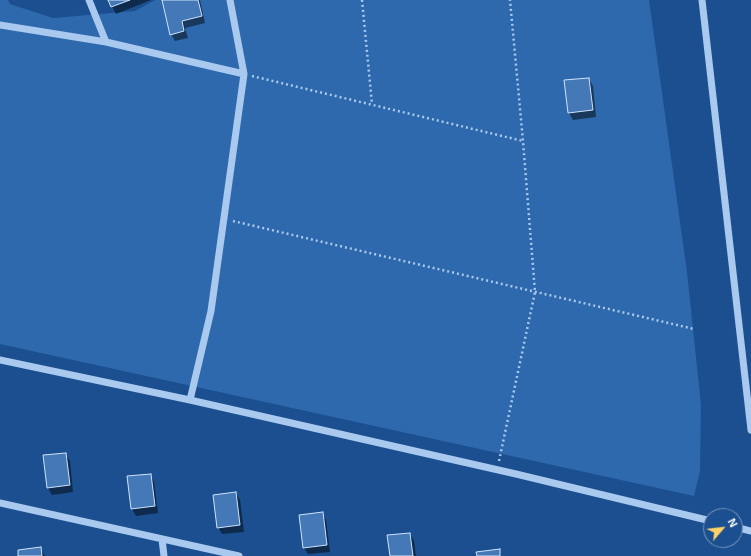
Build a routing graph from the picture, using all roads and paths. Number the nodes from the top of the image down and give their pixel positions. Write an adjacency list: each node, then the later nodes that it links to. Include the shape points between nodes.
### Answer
1 (89, 0): 7 (street)
2 (230, 0): 8 (street)
3 (362, 0): 9 (path)
4 (510, 0): 10 (path)
5 (702, 0): 16 (street)
6 (0, 25): 7 (street)
7 (106, 42): 8 (street)
8 (244, 74): 9 (path); 11 (street)
9 (372, 104): 10 (path)
10 (523, 141): 12 (path)
11 (224, 219): 12 (path); 15 (street, via 211,311)
12 (535, 292): 13 (path); 17 (path)
13 (694, 329)
14 (0, 360): 15 (street)
15 (190, 400): 17 (street)
16 (751, 430)
17 (497, 470): 19 (street)
18 (0, 504): 20 (street)
19 (703, 519)
20 (162, 539): 21 (street); 22 (street)
21 (164, 556)
22 (239, 556)

